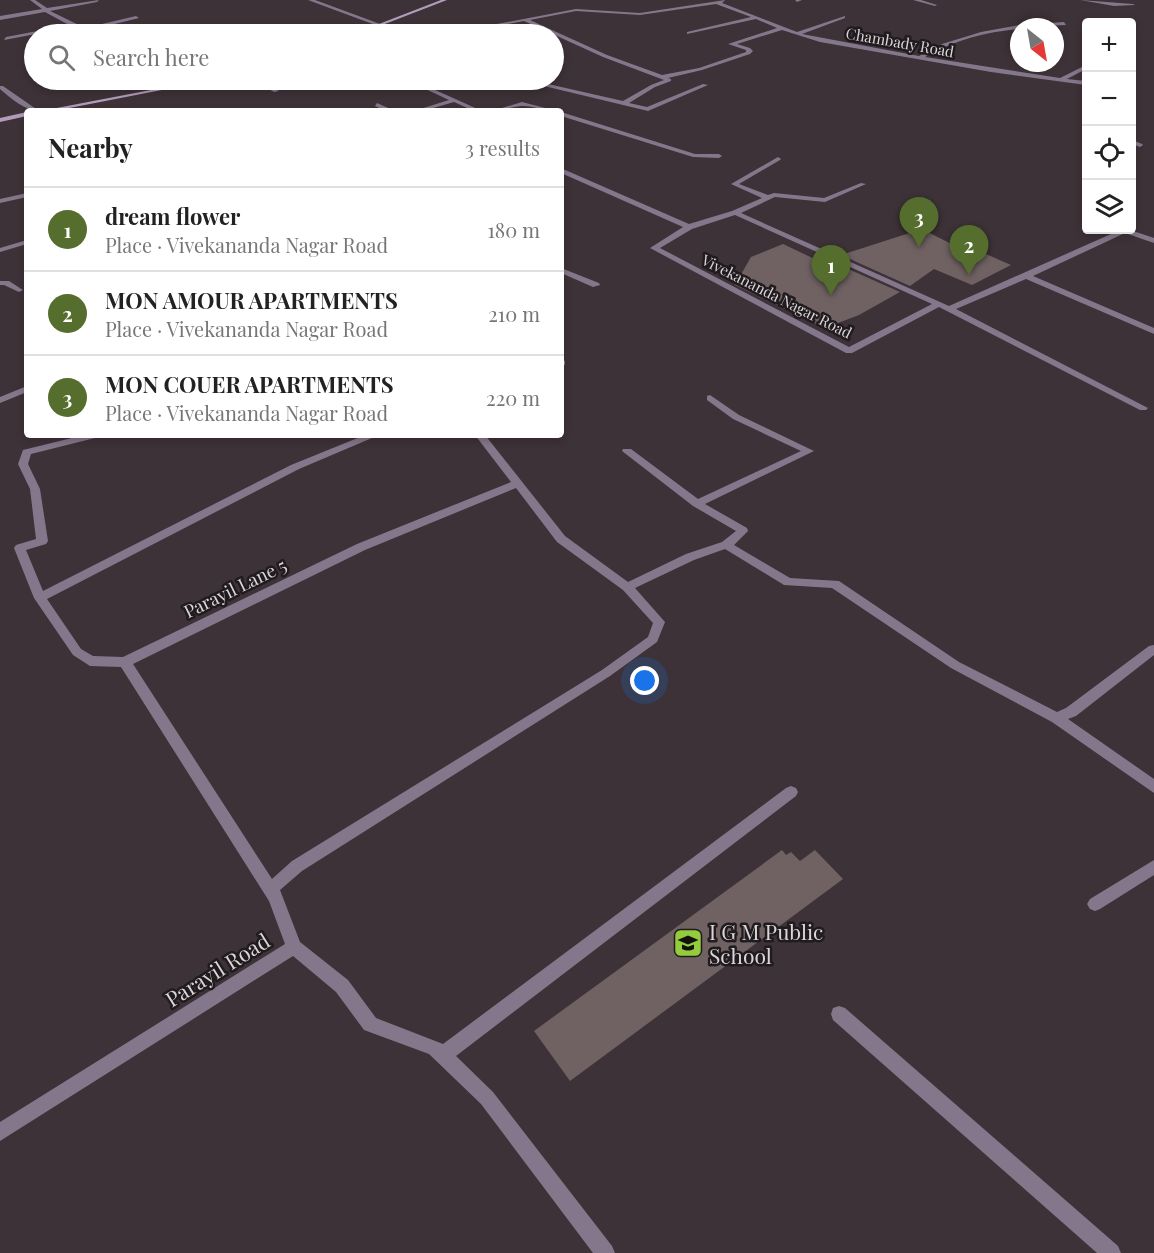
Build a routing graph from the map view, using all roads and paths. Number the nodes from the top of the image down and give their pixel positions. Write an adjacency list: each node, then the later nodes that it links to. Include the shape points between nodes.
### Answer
1 (32, 0): 11 (street)
2 (310, 0): 19 (street)
3 (445, 0): 20 (main road)
4 (730, 0): 8 (street)
5 (915, 0): 9 (street)
6 (1082, 0): 10 (street)
7 (97, 1): 11 (street)
8 (716, 2): 15 (street, Chambady Road); 16 (street, via 640,14 576,10)
9 (935, 5)
10 (1133, 5)
11 (46, 10): 13 (street); 17 (street)
12 (843, 17): 26 (street)
13 (0, 18)
14 (136, 18): 18 (street)
15 (756, 18): 23 (street, Chambady Road); 25 (street)
16 (524, 20): 21 (street); 22 (street)
17 (72, 24)
18 (110, 24)
19 (377, 24)
20 (383, 24)
21 (502, 24)
22 (533, 24)
23 (782, 28): 26 (street, Chambady Road); 32 (street, via 731,44 748,49 748,53)
24 (1010, 29): 30 (street, via 938,46)
25 (689, 33)
26 (797, 34): 30 (street, Chambady Road)
27 (24, 35): 29 (street)
28 (564, 38): 32 (street)
29 (6, 39)
30 (921, 57): 33 (street, Chambady Road)
31 (1082, 69): 33 (street)
32 (662, 77): 41 (street, via 669,80)
33 (1062, 79): 34 (street, Chambady Road)
34 (1082, 82)
35 (705, 85): 41 (street, via 648,108)
36 (1, 87): 43 (street)
37 (564, 89): 41 (street)
38 (154, 90): 44 (main road)
39 (432, 90): 40 (street)
40 (454, 100): 46 (street); 47 (street)
41 (625, 103)
42 (377, 105): 45 (street)
43 (32, 108)
44 (60, 108)
45 (384, 108)
46 (427, 108)
47 (473, 108)
48 (507, 108): 49 (street, via 522,104)
49 (539, 108)
50 (24, 115): 52 (main road)
51 (564, 115): 55 (street, via 695,156)
52 (0, 120)
53 (1136, 144): 54 (street)
54 (1140, 145)
55 (719, 156)
56 (778, 159): 60 (street, via 734,184)
57 (564, 171): 63 (street)
58 (863, 184): 60 (street, via 825,200 774,195)
59 (24, 196): 61 (street)
60 (769, 198): 62 (street, Vivekananda Nagar Road)
61 (0, 201)
62 (735, 213): 63 (street, Vivekananda Nagar Road); 74 (street)
63 (689, 227): 74 (street, Vivekananda Nagar Road, via 654,248 849,351)
64 (1116, 234): 70 (street)
65 (1136, 234): 66 (street)
66 (1154, 241)
67 (24, 243): 68 (street)
68 (0, 250)
69 (564, 271): 72 (street)
70 (1026, 276): 75 (street); 76 (street)
71 (0, 283): 73 (street)
72 (596, 285)
73 (19, 290)
74 (939, 304): 75 (street)
75 (949, 309): 80 (street)
76 (1154, 331)
77 (24, 390): 79 (street)
78 (710, 398): 86 (street, via 736,417 809,451)
79 (0, 400)
80 (1143, 408)
81 (84, 438): 89 (street, via 27,452 23,464 35,489 42,541 20,548)
82 (367, 438): 89 (street, via 295,467)
83 (482, 438): 85 (street)
84 (627, 451): 86 (street)
85 (518, 483): 88 (street, via 561,539); 91 (street, Parayil Lane 5, via 361,547)
86 (697, 504): 87 (street, via 743,531)
87 (726, 545): 88 (street, via 690,557); 92 (street, via 788,582 835,584 955,665)
88 (627, 587): 96 (street, via 659,622 653,639 606,673 297,866 272,888)
89 (40, 598): 91 (street, via 77,651 90,661)
90 (1153, 649): 92 (street, via 1071,712)
91 (124, 662): 96 (street)
92 (1057, 718): 93 (street)
93 (1154, 787)
94 (791, 792): 100 (street)
95 (1154, 867): 97 (street)
96 (278, 902): 98 (street)
97 (1095, 904)
98 (294, 947): 100 (street, Parayil Road, via 342,986 370,1024 435,1048); 101 (street, Parayil Road)
99 (839, 1014): 103 (street)
100 (442, 1056): 102 (street, Parayil Road, via 487,1098)
101 (0, 1132)
102 (605, 1253)
103 (1111, 1253)

